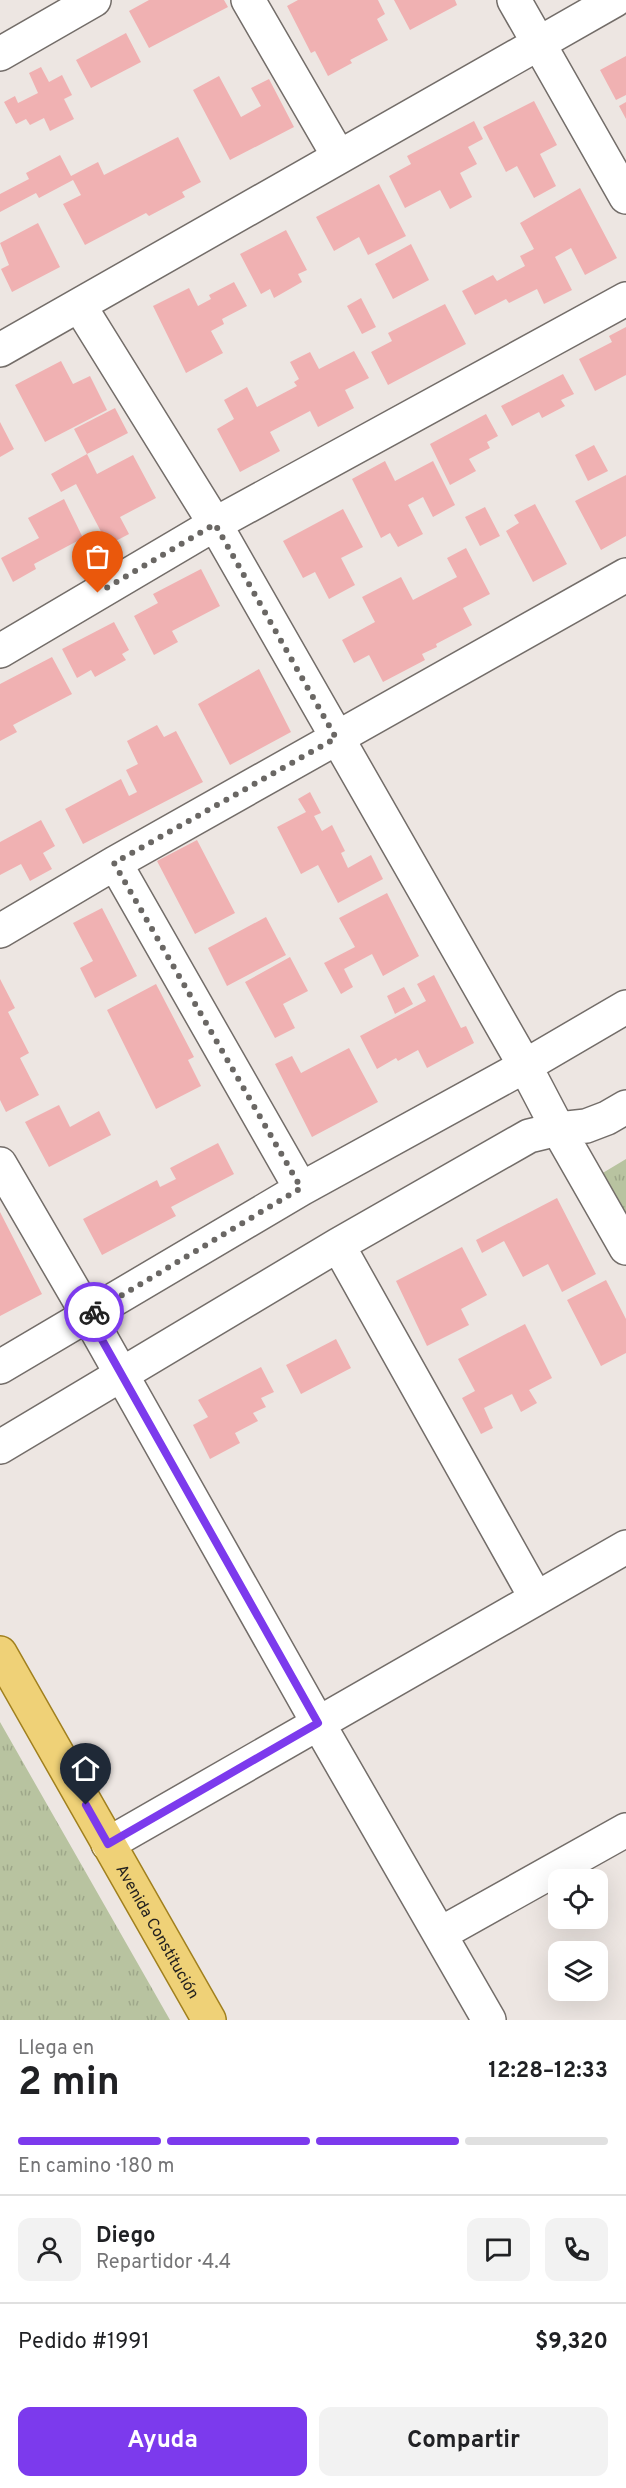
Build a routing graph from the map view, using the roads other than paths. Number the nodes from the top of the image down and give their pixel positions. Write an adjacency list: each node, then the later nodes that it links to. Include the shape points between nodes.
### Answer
1 (94, 0): 6 (street)
2 (248, 0): 7 (street)
3 (514, 0): 5 (street)
4 (615, 0): 5 (street)
5 (539, 43): 7 (street); 8 (street)
6 (0, 54)
7 (339, 157): 10 (street)
8 (626, 197)
9 (626, 299): 12 (street)
10 (79, 305): 11 (street); 12 (street)
11 (0, 350)
12 (215, 524): 14 (street); 15 (street)
13 (626, 576): 15 (street)
14 (0, 651)
15 (336, 738): 16 (street); 19 (street)
16 (114, 863): 17 (street); 23 (street)
17 (0, 931)
18 (626, 1007): 19 (street)
19 (525, 1066): 21 (street); 23 (street)
20 (626, 1107): 21 (street, via 586,1126)
21 (558, 1129): 24 (street, via 529,1136); 25 (street)
22 (0, 1164): 26 (street)
23 (301, 1188): 26 (street)
24 (338, 1245): 28 (street); 31 (street)
25 (626, 1248)
26 (88, 1315): 27 (street); 28 (street)
27 (0, 1367)
28 (121, 1376): 29 (street); 33 (street)
29 (0, 1447)
30 (626, 1547): 31 (street)
31 (536, 1598): 33 (street)
32 (0, 1653): 35 (main road, Avenida Constitución)
33 (318, 1723): 35 (street); 36 (street)
34 (626, 1830): 36 (street)
35 (108, 1844): 37 (main road, Avenida Constitución)
36 (440, 1934): 38 (street)
37 (210, 2020)
38 (489, 2020)

